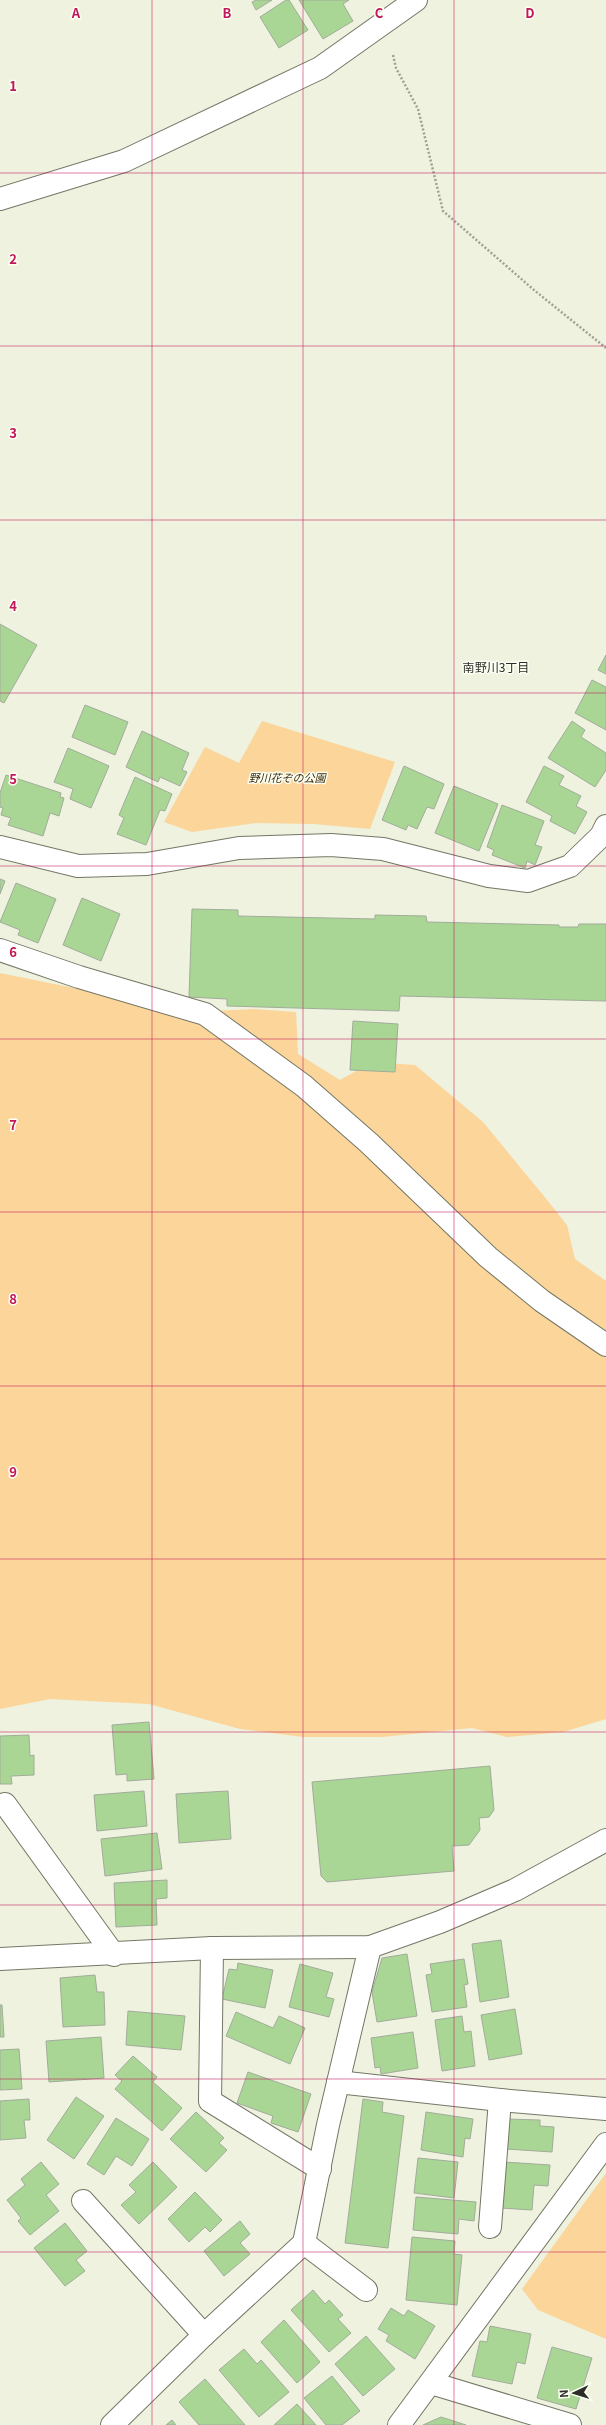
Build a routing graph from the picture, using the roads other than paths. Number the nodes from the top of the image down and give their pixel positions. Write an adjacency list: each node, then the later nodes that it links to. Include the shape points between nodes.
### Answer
1 (416, 0): 2 (street, via 320,68 124,162)
2 (0, 199)
3 (606, 826): 4 (street, via 601,836 570,866 528,881 489,876 384,849 331,845 239,848 147,864 78,866)
4 (0, 847)
5 (0, 950): 6 (street, via 79,977 205,1014 304,1086 369,1143 488,1257 542,1301)
6 (606, 1345)
7 (5, 1804): 11 (street)
8 (606, 1840): 9 (street, via 515,1890 440,1922)
9 (370, 1947): 10 (street); 13 (street)
10 (212, 1948): 11 (street); 17 (street, via 210,2101)
11 (114, 1954): 12 (street)
12 (0, 1959)
13 (338, 2082): 14 (street); 17 (street)
14 (500, 2100): 15 (street); 19 (street)
15 (606, 2109)
16 (606, 2144): 23 (street)
17 (320, 2169): 20 (street)
18 (83, 2201): 22 (street)
19 (490, 2227)
20 (304, 2243): 21 (street); 22 (street)
21 (366, 2290)
22 (204, 2335): 24 (street)
23 (431, 2383): 25 (street); 26 (street)
24 (112, 2425)
25 (399, 2425)
26 (570, 2425)

